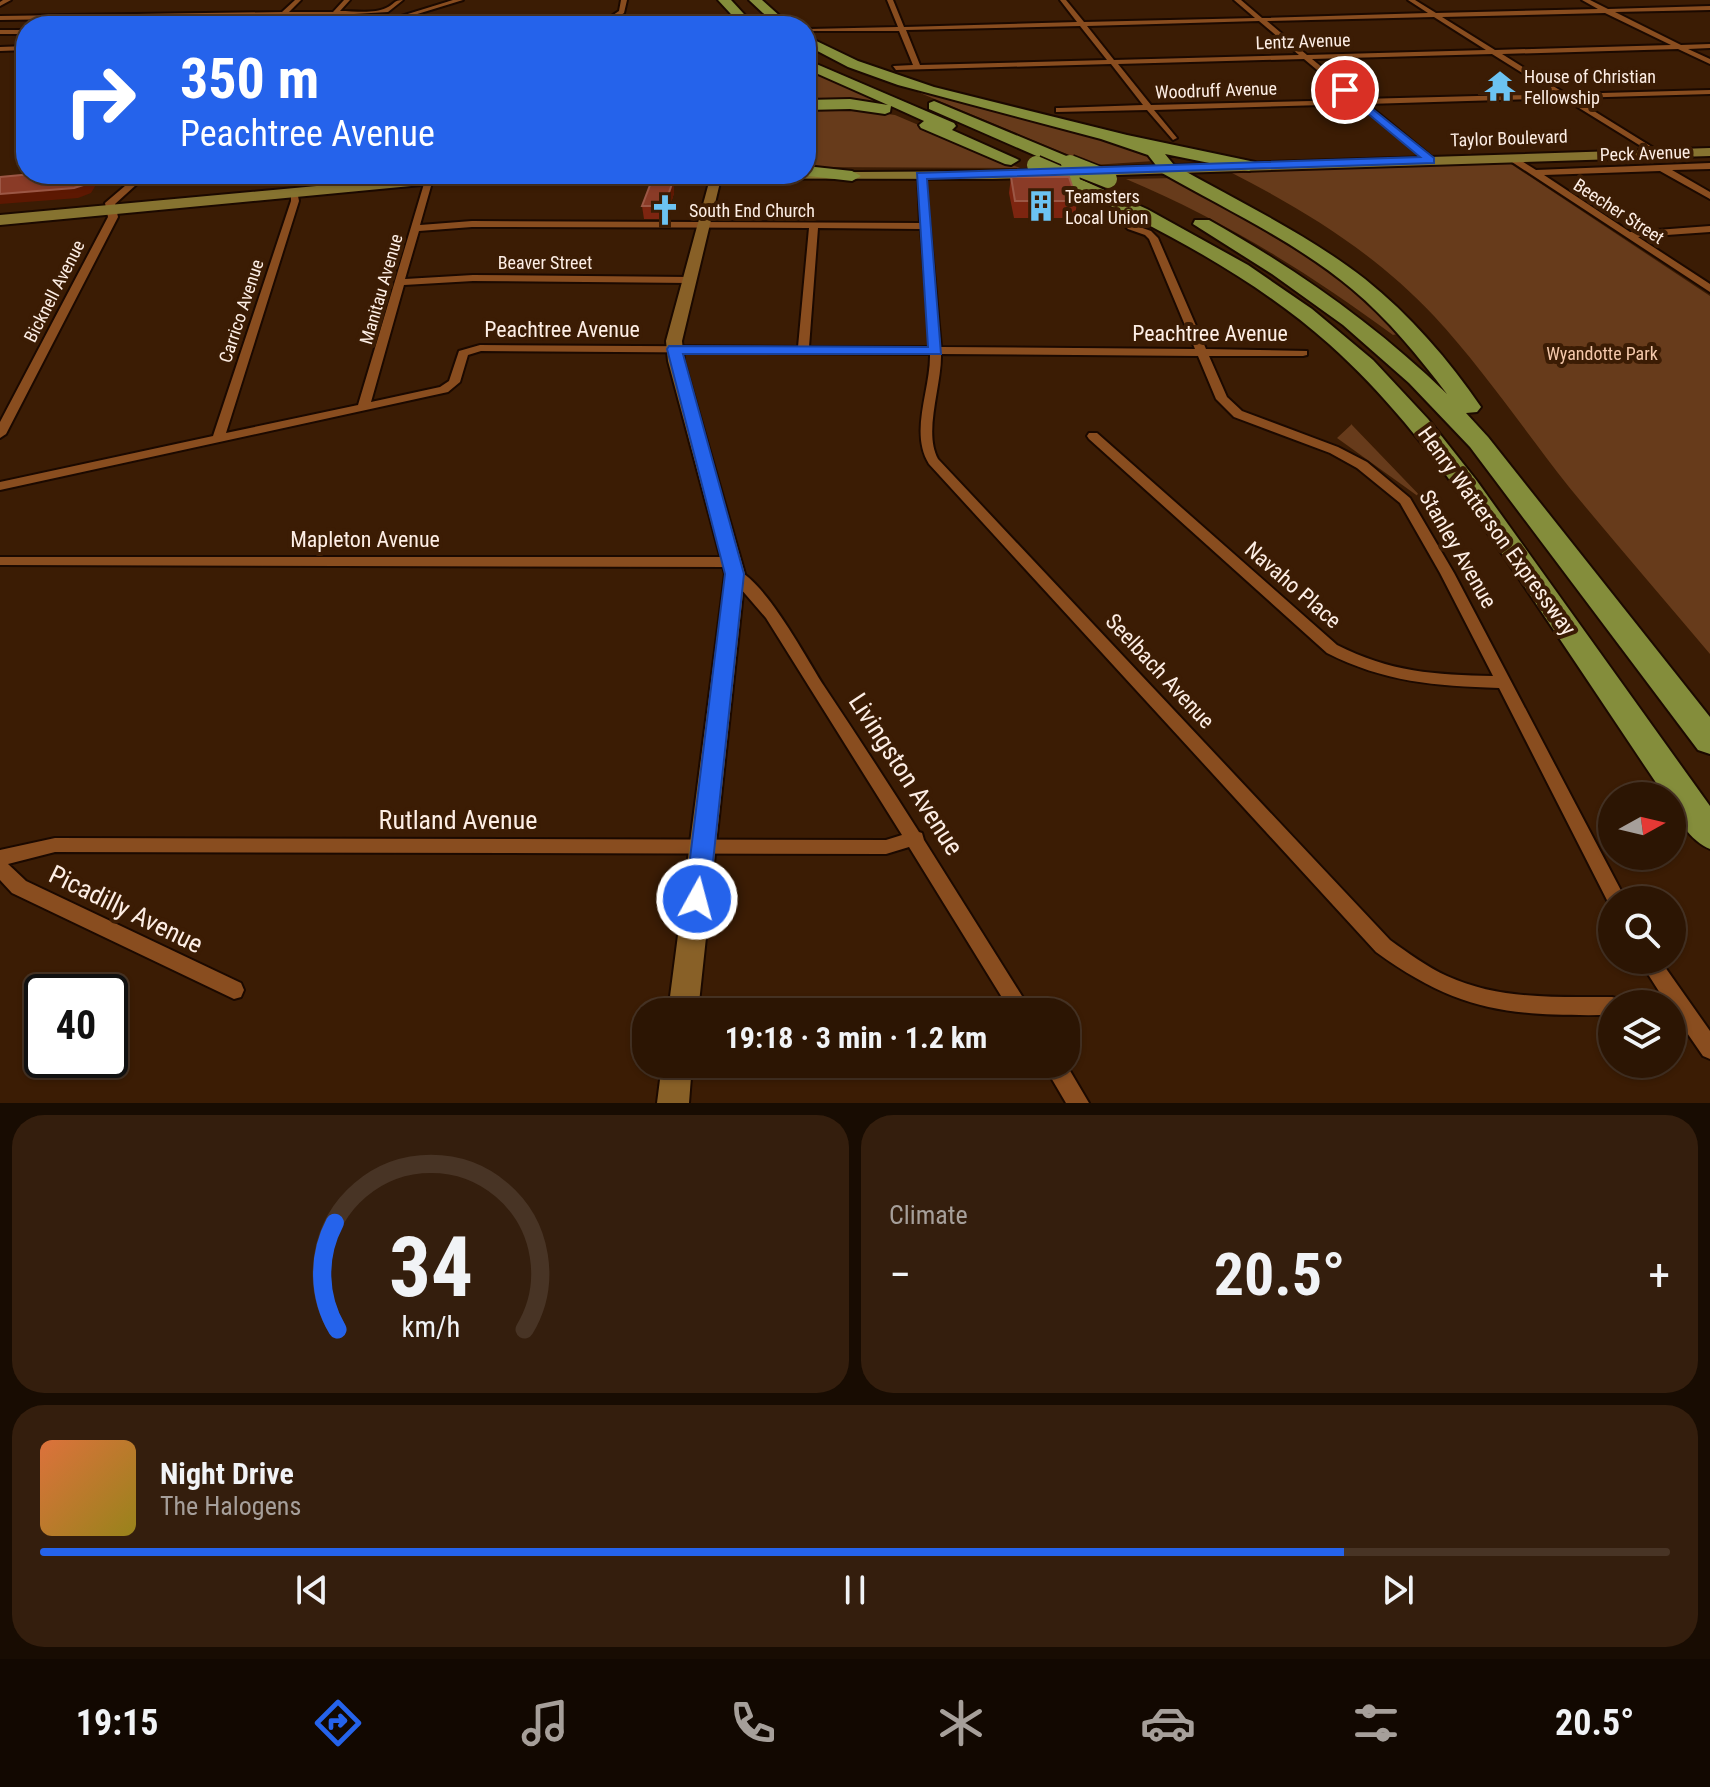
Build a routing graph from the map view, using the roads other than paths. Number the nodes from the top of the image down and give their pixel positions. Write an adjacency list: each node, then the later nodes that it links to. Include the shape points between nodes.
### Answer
1 (8, 0): 14 (street)
2 (298, 0): 18 (street)
3 (347, 0): 17 (street)
4 (400, 0): 17 (street, via 385,11)
5 (460, 0): 22 (street)
6 (724, 0): 23 (highway)
7 (745, 0): 24 (highway)
8 (755, 0): 25 (highway)
9 (890, 0): 28 (street)
10 (1063, 0): 27 (street)
11 (1237, 0): 26 (street)
12 (1411, 0): 19 (street)
13 (1585, 0): 16 (street)
14 (0, 4)
15 (1710, 8): 16 (street)
16 (1607, 11): 19 (street); 32 (street)
17 (335, 13): 18 (street); 21 (street)
18 (284, 14): 20 (street)
19 (1435, 15): 26 (street); 33 (street)
20 (142, 16)
21 (332, 16)
22 (406, 16)
23 (739, 16)
24 (762, 16)
25 (773, 16)
26 (1261, 19): 27 (street); 35 (street)
27 (1082, 24): 28 (street); 36 (street)
28 (900, 28): 29 (street); 39 (street)
29 (816, 35)
30 (816, 41): 47 (highway, via 850,62 906,83)
31 (1710, 46): 32 (street, Lentz Avenue)
32 (1679, 47): 33 (street, Lentz Avenue); 37 (street)
33 (1495, 52): 35 (street, Lentz Avenue); 42 (street)
34 (816, 53): 59 (highway, Henry Watterson Expressway)
35 (1305, 56): 36 (street, Lentz Avenue); 43 (street)
36 (1113, 62): 39 (street, Lentz Avenue); 45 (street)
37 (1710, 62)
38 (816, 67): 53 (highway, Henry Watterson Expressway)
39 (917, 67): 40 (street, Lentz Avenue)
40 (896, 68)
41 (1710, 92): 42 (street, Woodruff Avenue)
42 (1565, 96): 43 (street, Woodruff Avenue); 52 (street)
43 (1359, 102): 45 (street, Woodruff Avenue); 51 (street)
44 (816, 105): 53 (highway, via 890,110 1021,164)
45 (1149, 108): 46 (street, Woodruff Avenue); 48 (street)
46 (1059, 110)
47 (1102, 134): 54 (highway); 57 (highway, via 1154,151)
48 (1173, 138)
49 (1710, 152): 52 (main road, Taylor Boulevard)
50 (1512, 158): 51 (main road, Taylor Boulevard); 52 (main road, Taylor Boulevard, via 1638,154); 60 (street, Beecher Street)
51 (1430, 160): 54 (main road, Taylor Boulevard)
52 (1659, 160): 55 (street, Peck Avenue); 60 (street, Peck Avenue); 70 (street)
53 (1036, 165): 59 (highway, Henry Watterson Expressway, bridge)
54 (1249, 166): 56 (main road, Taylor Boulevard)
55 (1710, 166)
56 (1225, 167): 57 (main road, Taylor Boulevard); 69 (highway, via 1205,179)
57 (1168, 169): 63 (main road, Taylor Boulevard); 69 (highway)
58 (816, 172): 62 (highway)
59 (1070, 172): 92 (highway, Henry Watterson Expressway, bridge, via 1108,179 1201,224 1308,287 1413,371); 98 (highway, Henry Watterson Expressway, via 1241,269 1336,339 1387,388 1461,474)
60 (1534, 173): 79 (street, Beecher Street)
61 (816, 175): 62 (main road, Taylor Boulevard)
62 (852, 176): 63 (main road, Taylor Boulevard)
63 (921, 176): 75 (street, Seelbach Avenue)
64 (132, 184): 71 (street, Bicknell Avenue, via 110,203)
65 (362, 184): 68 (main road)
66 (428, 184): 77 (street, Manitau Avenue)
67 (715, 184): 73 (street)
68 (294, 193): 71 (main road); 91 (street, Carrico Avenue)
69 (1213, 194): 92 (highway, via 1321,258 1384,306 1472,411)
70 (1710, 196)
71 (112, 210): 72 (main road); 89 (street, Bicknell Avenue, via 113,217)
72 (0, 220)
73 (705, 224): 74 (street); 77 (street); 80 (street)
74 (814, 225): 75 (street); 84 (street)
75 (926, 226): 85 (street, Seelbach Avenue)
76 (1131, 227): 86 (street, Stanley Avenue, via 1153,238)
77 (416, 228): 81 (street, Manitau Avenue)
78 (1710, 229): 79 (street)
79 (1627, 235): 82 (street, Beecher Street)
80 (690, 280): 81 (street, Beaver Street); 83 (street)
81 (400, 282): 88 (street, Manitau Avenue)
82 (1710, 289)
83 (674, 349): 84 (street, Peachtree Avenue); 88 (street, Peachtree Avenue, via 472,349 461,356 450,387); 95 (street)
84 (803, 350): 85 (street, Peachtree Avenue)
85 (936, 351): 86 (street, Peachtree Avenue); 107 (street, Seelbach Avenue, via 926,438 933,461 1383,946 1440,984 1487,1001)
86 (1200, 352): 87 (street, Peachtree Avenue); 96 (street, Stanley Avenue, via 1222,399 1238,414 1334,450 1362,465 1405,501)
87 (1303, 353)
88 (363, 408): 91 (street, Peachtree Avenue)
89 (0, 434)
90 (1093, 436): 96 (street, Navaho Place, via 1332,649 1392,675)
91 (218, 440): 93 (street, Peachtree Avenue)
92 (1479, 442): 97 (highway, Henry Watterson Expressway)
93 (0, 486)
94 (0, 561): 95 (street, Mapleton Avenue)
95 (733, 568): 99 (street, Livingston Avenue); 100 (street)
96 (1503, 682): 103 (street, Stanley Avenue)
97 (1710, 741)
98 (1710, 834)
99 (916, 838): 100 (street, Rutland Avenue, via 886,847); 106 (street, Livingston Avenue)
100 (704, 847): 101 (street, Rutland Avenue, via 55,845); 105 (street)
101 (0, 858)
102 (0, 868): 104 (street, Picadilly Avenue, via 19,887)
103 (1610, 886)
104 (234, 990)
105 (685, 998)
106 (1013, 998)
107 (1598, 1006)
108 (1686, 1020): 109 (street)
109 (1710, 1049)
110 (676, 1078): 112 (street)
111 (1063, 1078): 113 (street)
112 (673, 1103)
113 (1078, 1103)

